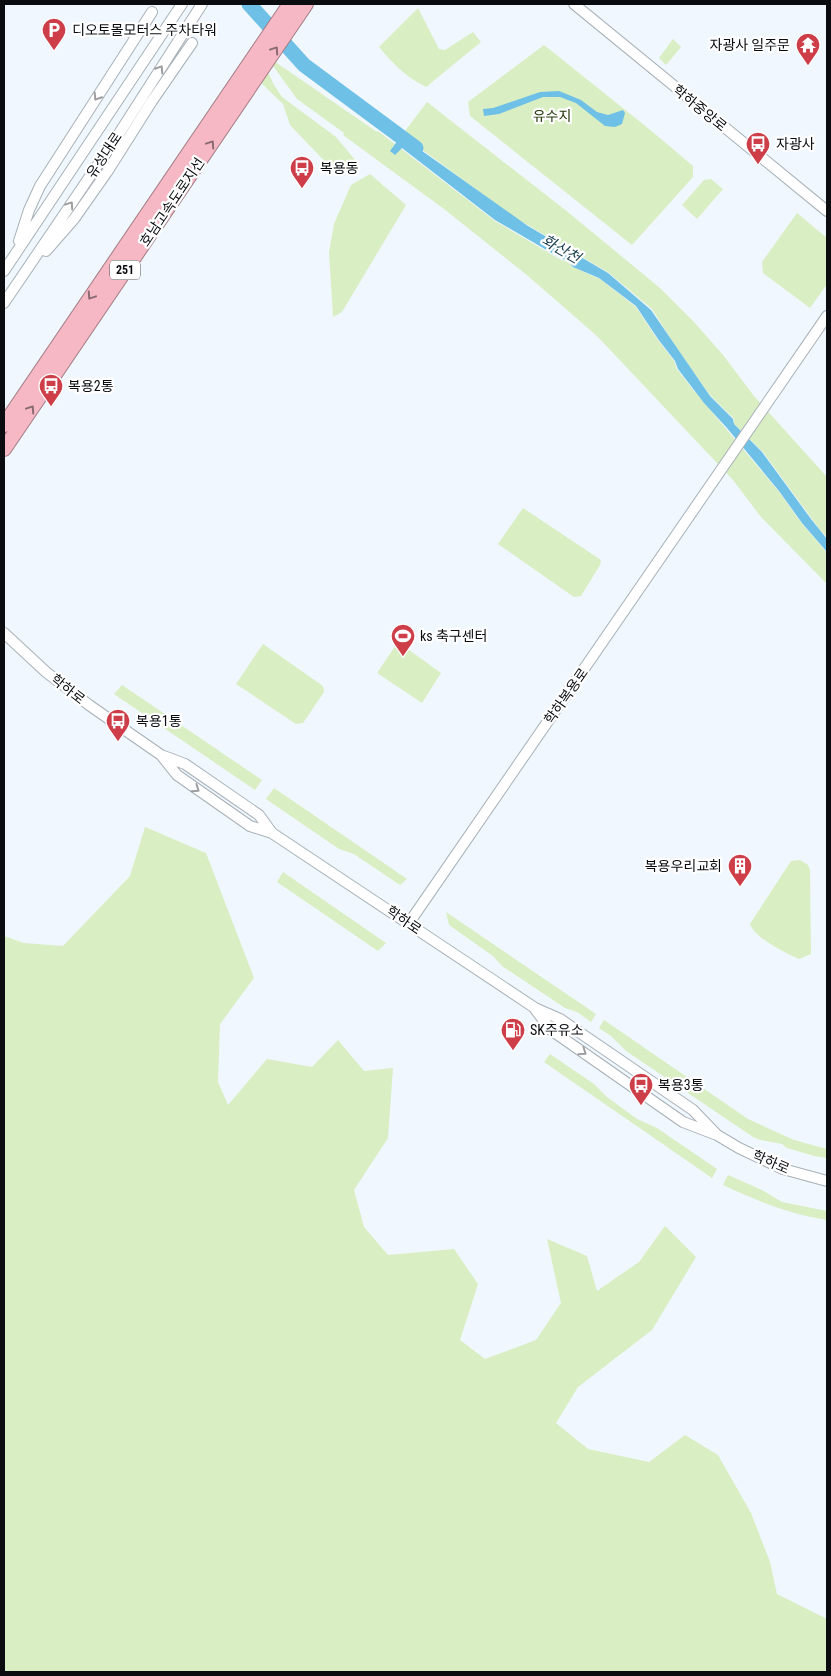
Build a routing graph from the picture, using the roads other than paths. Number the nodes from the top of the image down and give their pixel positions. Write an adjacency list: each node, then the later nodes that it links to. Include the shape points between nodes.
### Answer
1 (182, 4): 10 (street, 유성대로)
2 (202, 4): 12 (street, 유성대로, one-way to 2)
3 (290, 4): 8 (highway, 호남고속도로지선 / 251)
4 (306, 4): 8 (highway, 호남고속도로지선 / 251, one-way to 4)
5 (574, 4): 9 (street, 학하중앙로)
6 (152, 12): 10 (street, one-way to 10, via 40,186)
7 (192, 43): 12 (street, via 74,219)
8 (242, 86): 15 (highway, 호남고속도로지선 / 251, one-way to 15); 16 (highway, 호남고속도로지선 / 251, one-way to 8)
9 (827, 211)
10 (16, 252): 11 (street, 유성대로)
11 (4, 271)
12 (22, 277): 13 (street, 유성대로)
13 (4, 303)
14 (827, 316): 18 (street, 학하복용로)
15 (4, 425)
16 (4, 449)
17 (4, 633): 18 (street, 학하로, via 88,705 161,755 185,764 259,814 272,833)
18 (409, 924): 19 (street, 학하로)
19 (535, 1008): 20 (street, 학하로, via 560,1019 692,1110); 20 (street, 학하로, one-way to 20, via 551,1030 683,1122)
20 (717, 1135): 21 (street, 학하로, via 783,1169)
21 (827, 1181)

